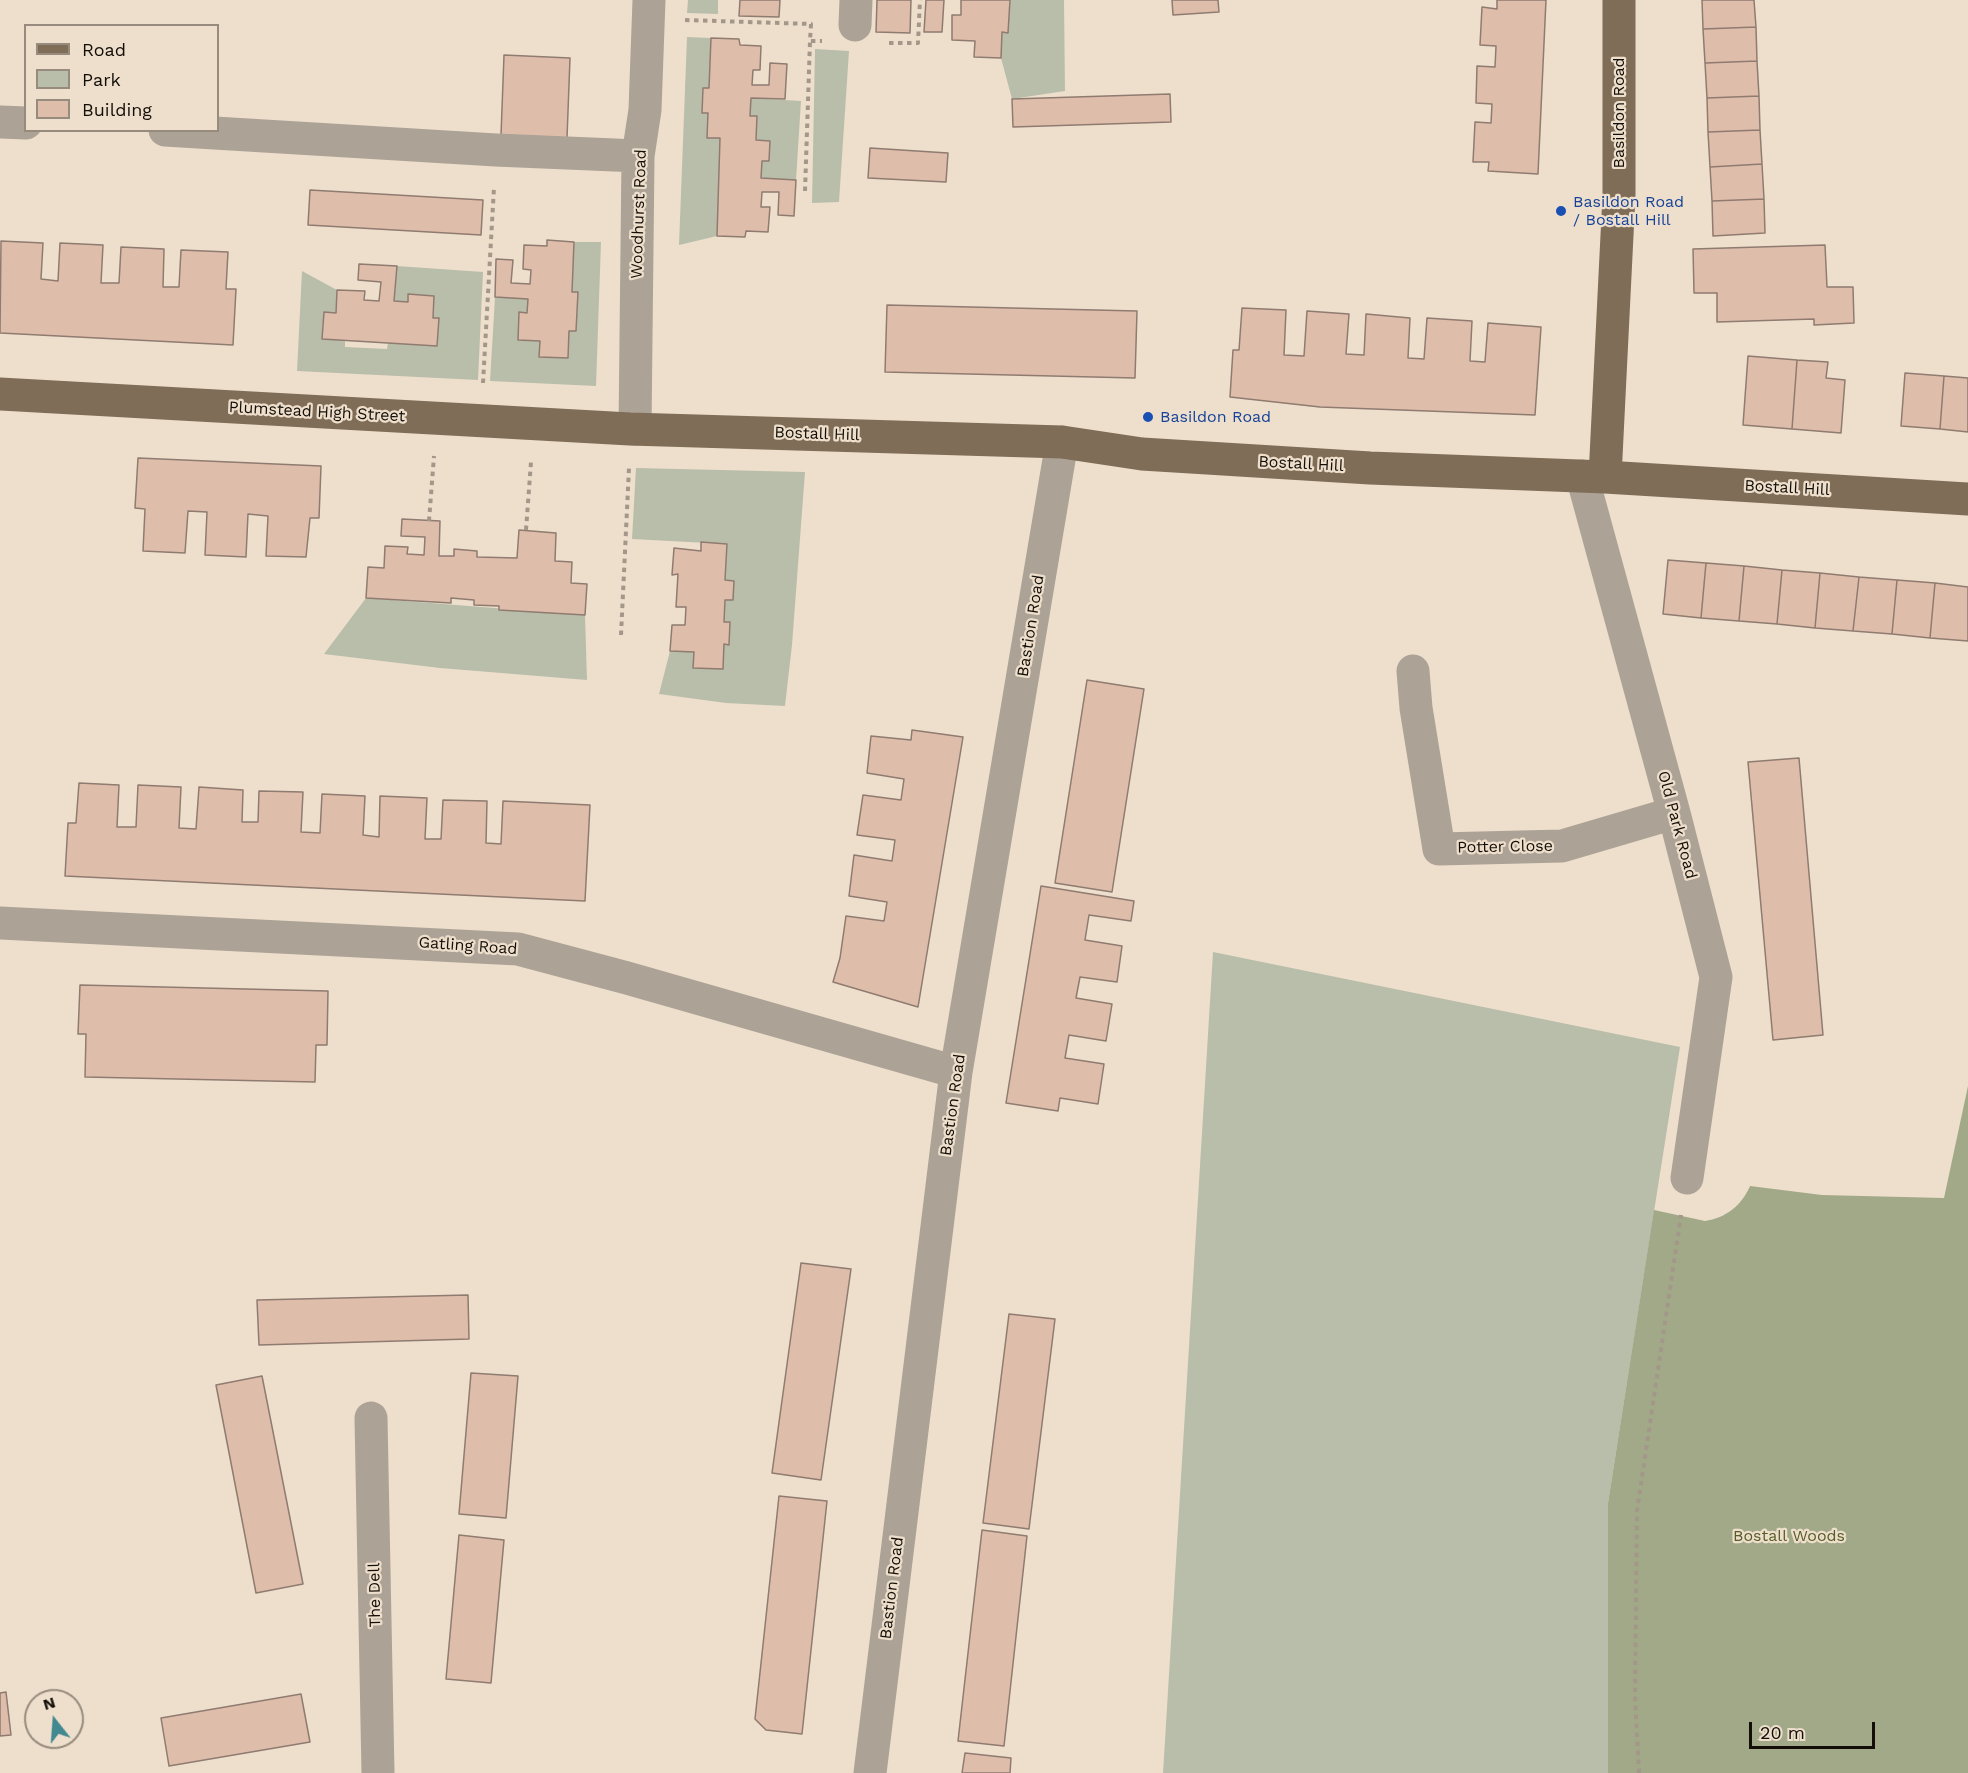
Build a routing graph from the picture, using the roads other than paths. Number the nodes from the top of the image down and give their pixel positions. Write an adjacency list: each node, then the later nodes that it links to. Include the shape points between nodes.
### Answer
1 (1619, 0): 10 (main road, Basildon Road, via 1619,195)
2 (649, 10): 6 (street, Woodhurst Road, via 645,110)
3 (0, 122): 4 (street)
4 (24, 123)
5 (198, 132): 6 (street)
6 (638, 156): 8 (street, Woodhurst Road)
7 (0, 394): 8 (main road, Plumstead High Street)
8 (633, 429): 9 (main road, Bostall Hill)
9 (1062, 442): 10 (main road, Bostall Hill, via 1142,454); 15 (street, Bastion Road)
10 (1593, 476): 11 (main road, Bostall Hill); 13 (street, Old Park Road)
11 (1968, 499)
12 (1413, 671): 13 (street, Potter Close, via 1439,849 1562,846)
13 (1674, 813): 16 (street, Old Park Road, via 1716,977)
14 (0, 923): 15 (street, Gatling Road, via 518,949)
15 (956, 1072): 19 (street, Bastion Road)
16 (1687, 1179)
17 (371, 1418): 18 (street, The Dell)
18 (378, 1773)
19 (870, 1773)

